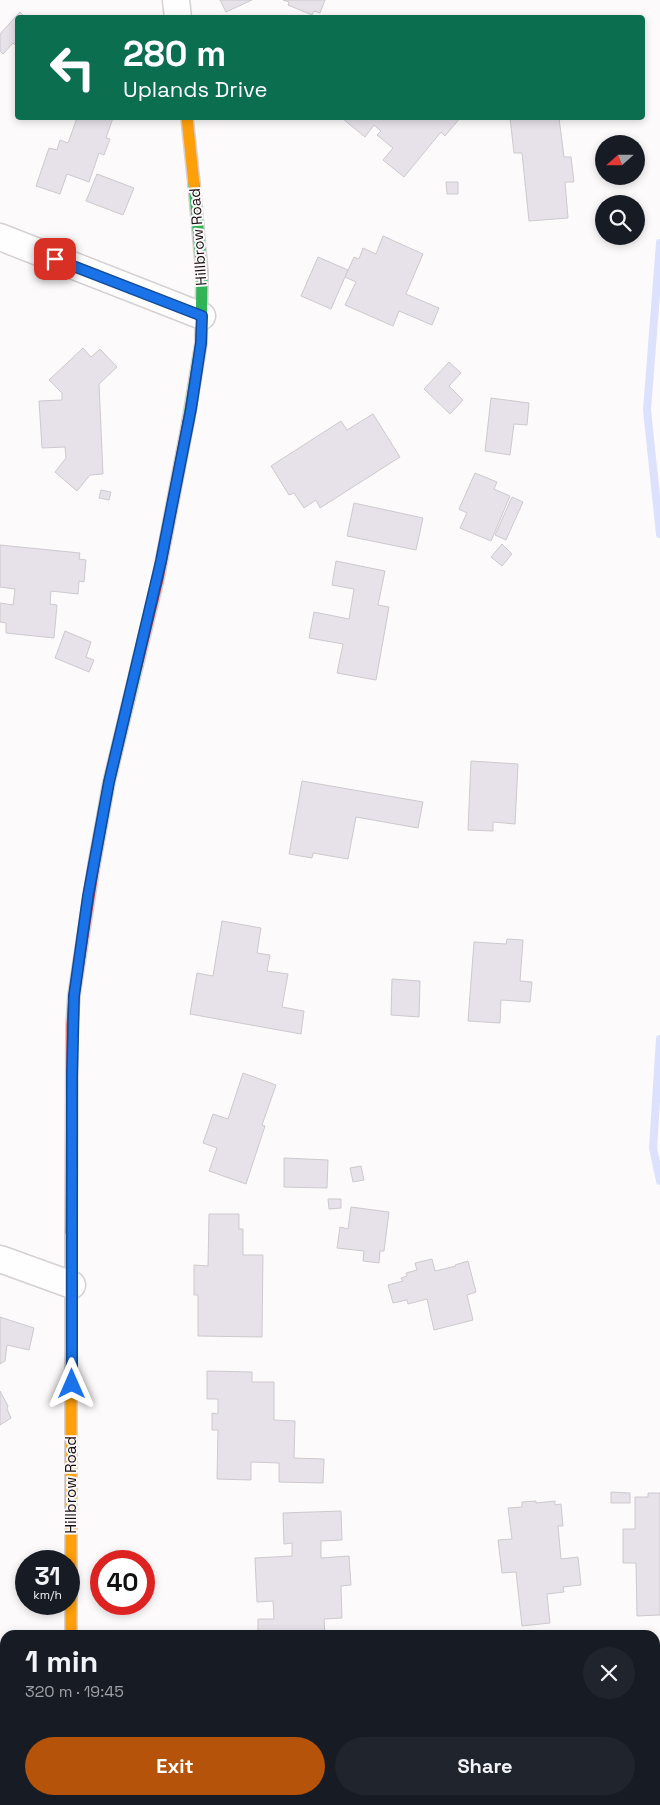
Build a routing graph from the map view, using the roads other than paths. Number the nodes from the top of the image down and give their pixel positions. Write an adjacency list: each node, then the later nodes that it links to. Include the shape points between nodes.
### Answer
1 (176, 0): 2 (street)
2 (178, 15)
3 (187, 120): 5 (street, Hillbrow Road, via 200,229)
4 (0, 237): 5 (street)
5 (202, 316): 7 (street, Hillbrow Road, via 191,409 158,579 109,782 78,968 72,1025)
6 (0, 1259): 7 (street)
7 (72, 1285): 8 (street, Hillbrow Road)
8 (72, 1630)

